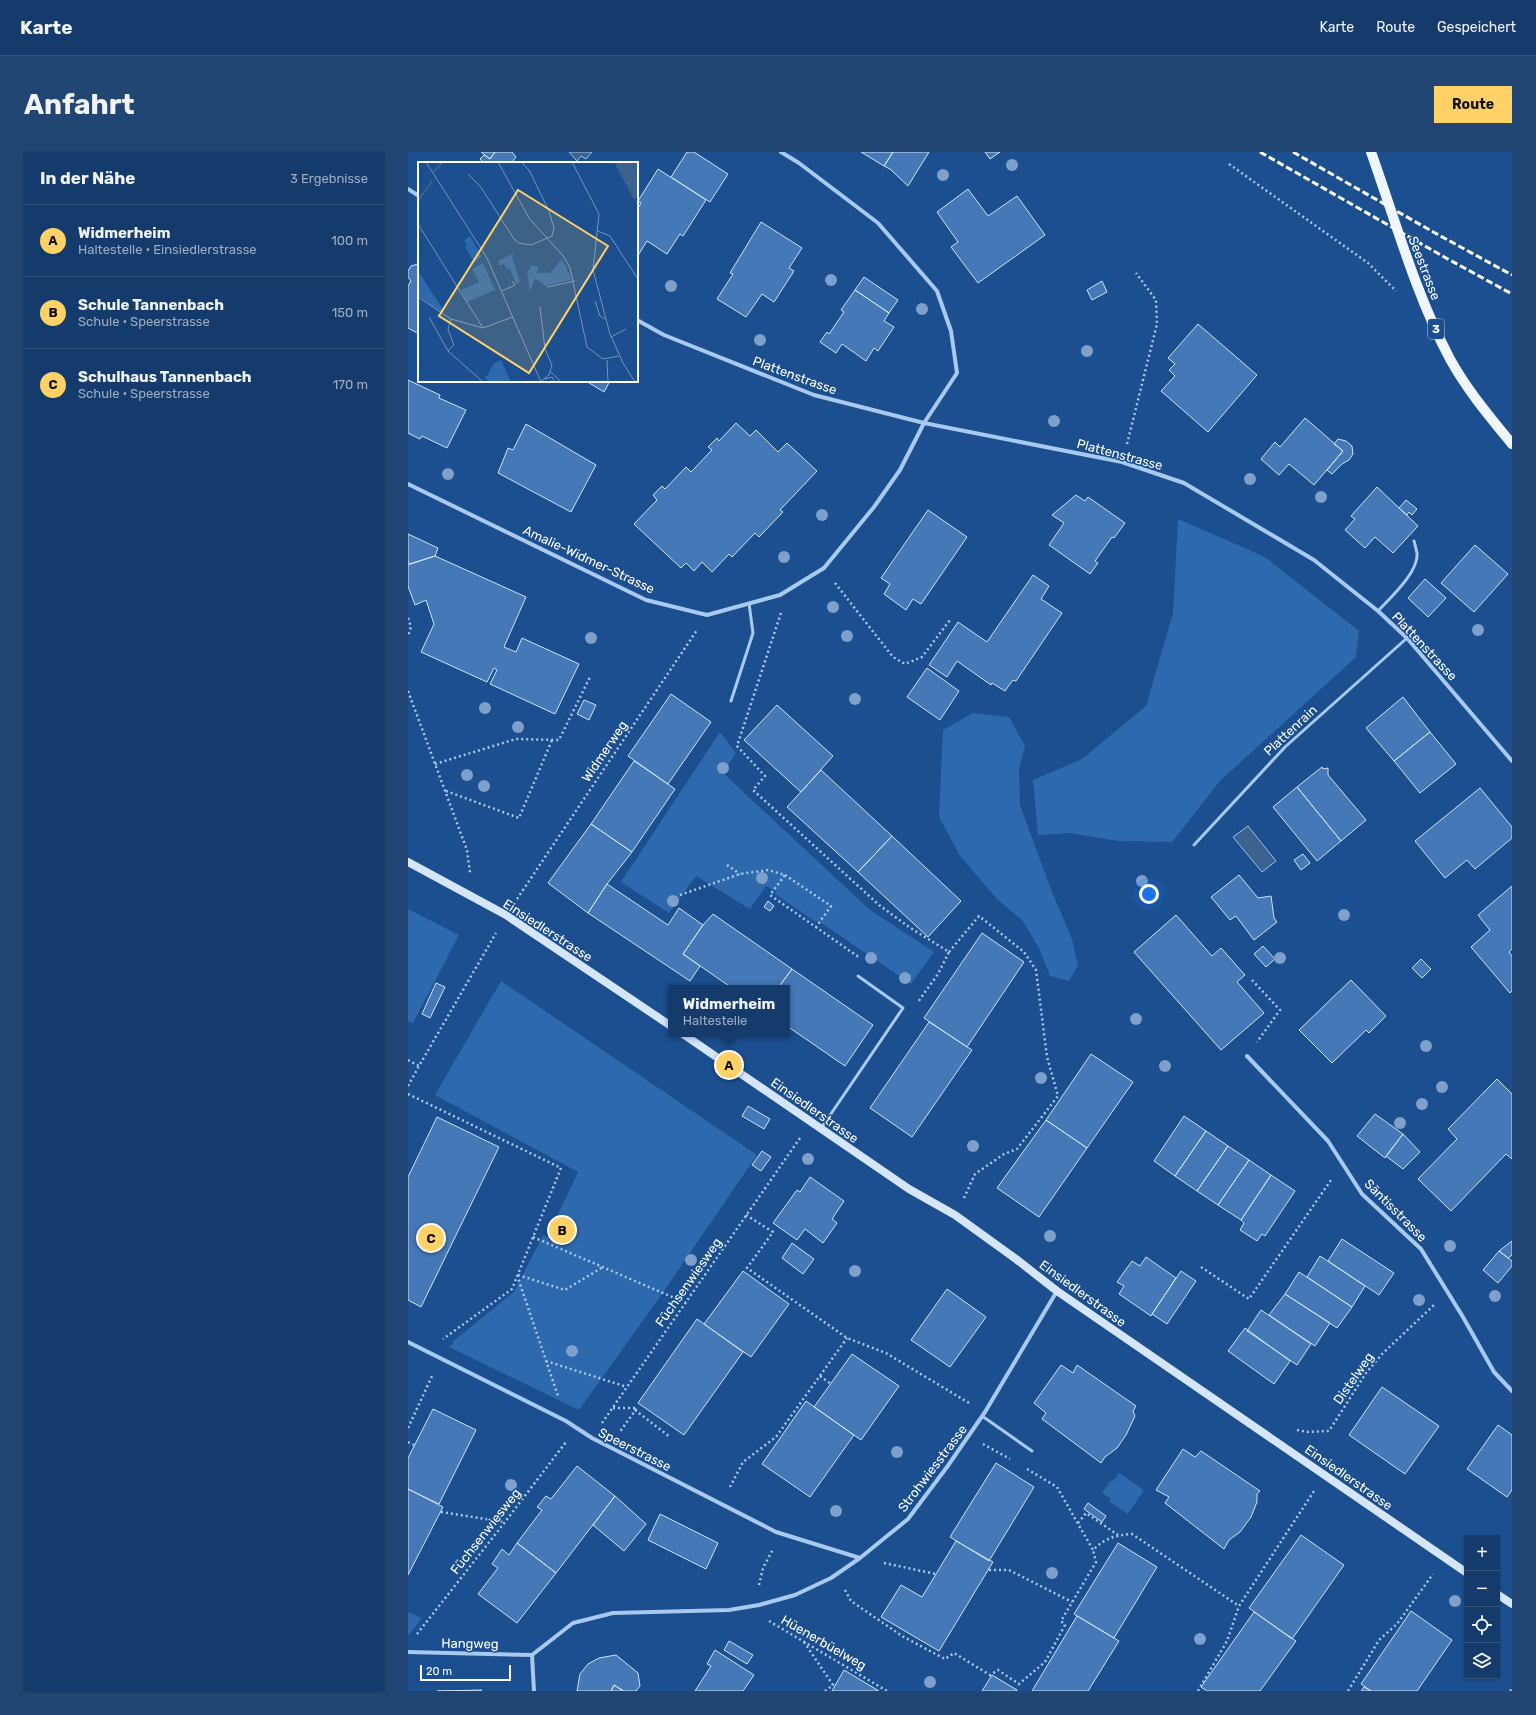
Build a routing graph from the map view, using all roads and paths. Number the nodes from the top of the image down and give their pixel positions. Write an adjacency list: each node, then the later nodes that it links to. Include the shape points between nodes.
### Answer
1 (781, 152): 9 (street, Amalie-Widmer-Strasse, via 878,222 937,291 951,331 957,372)
2 (1371, 152): 10 (main road, Seestrasse / 3, via 1405,256 1444,346 1474,398)
3 (1229, 164): 7 (path, via 1368,263)
4 (408, 189): 5 (street)
5 (418, 195)
6 (1136, 273): 11 (path, via 1156,300 1157,324)
7 (1400, 295)
8 (638, 321): 9 (street, Plattenstrasse, via 664,335 814,395)
9 (924, 423): 11 (street, Plattenstrasse); 14 (street, Amalie-Widmer-Strasse, via 900,470 874,507)
10 (1512, 444)
11 (1122, 462): 17 (street, Plattenstrasse, via 1184,483 1314,560)
12 (408, 484): 18 (street, Amalie-Widmer-Strasse, via 646,600)
13 (1414, 541): 17 (lane, via 1417,554 1413,567 1403,583)
14 (824, 568): 15 (street, Amalie-Widmer-Strasse); 20 (path, via 893,657 905,664 922,657)
15 (780, 595): 16 (street, Amalie-Widmer-Strasse); 40 (path, via 782,616 737,746 765,776 753,790 879,905 909,928)
16 (749, 603): 18 (street, Amalie-Widmer-Strasse); 25 (lane, via 753,633)
17 (1378, 611): 22 (street, Plattenstrasse)
18 (707, 615): 37 (path, Widmerweg)
19 (408, 618): 21 (path, via 411,626)
20 (950, 620)
21 (408, 636)
22 (1407, 638): 27 (street, Plattenstrasse); 30 (lane, Plattenrain, via 1285,747)
23 (590, 677): 26 (path, via 559,740)
24 (408, 691): 28 (path)
25 (731, 701)
26 (552, 740): 28 (path, via 516,739); 29 (path, via 519,818)
27 (1512, 761)
28 (435, 764): 29 (path)
29 (446, 791): 36 (path, via 467,850)
30 (1194, 845)
31 (408, 862): 36 (main road, Einsiedlerstrasse)
32 (727, 865): 33 (path)
33 (740, 874): 34 (path, via 768,870); 35 (path)
34 (784, 874): 38 (path, via 770,895); 38 (path, via 831,906)
35 (680, 895)
36 (473, 897): 44 (main road, Einsiedlerstrasse, via 506,915)
37 (517, 899)
38 (816, 927): 41 (path, via 867,963)
39 (496, 932): 48 (path)
40 (949, 952): 43 (path, via 938,974 910,1013); 54 (path, via 978,916 1024,952 1036,970 1047,1057 1058,1096 1017,1149 1004,1154 975,1174)
41 (858, 976): 43 (lane)
42 (1252, 980): 46 (path, via 1280,1010)
43 (903, 1008): 51 (lane)
44 (668, 1024)
45 (687, 1037): 51 (main road, Einsiedlerstrasse)
46 (1247, 1056): 53 (street, Säntisstrasse, via 1328,1141)
47 (408, 1060): 48 (path)
48 (419, 1066): 49 (path)
49 (408, 1086)
50 (408, 1094): 56 (path, via 561,1168)
51 (820, 1128): 60 (main road, Einsiedlerstrasse, via 908,1189 955,1215)
52 (800, 1138): 55 (path, Füchsenwiesweg)
53 (1343, 1163): 58 (path, via 1249,1299); 61 (street, Säntisstrasse, via 1362,1194 1421,1249)
54 (970, 1186)
55 (746, 1215): 62 (path, Füchsenwiesweg); 63 (path, via 773,1232 747,1268)
56 (533, 1237): 57 (path); 59 (path)
57 (603, 1267): 59 (path, via 565,1290); 62 (path)
58 (1201, 1267)
59 (517, 1275): 65 (path, via 512,1289); 67 (path)
60 (1057, 1291): 74 (street, Strohwiesstrasse); 88 (main road, Einsiedlerstrasse)
61 (1448, 1292): 71 (street, Säntisstrasse, via 1494,1372); 78 (path, Distelweg, via 1383,1353 1366,1373 1329,1431)
62 (686, 1303): 70 (path, Füchsenwiesweg)
63 (847, 1338): 68 (path); 74 (path, via 886,1353)
64 (408, 1342): 65 (street, Speerstrasse)
65 (426, 1352): 66 (street, Speerstrasse)
66 (440, 1358): 75 (street, Speerstrasse); 77 (path)
67 (546, 1360): 70 (path); 75 (path)
68 (820, 1376): 69 (path); 89 (path, via 776,1437 743,1462)
69 (831, 1384)
70 (627, 1387): 72 (path, Füchsenwiesweg)
71 (1512, 1391)
72 (612, 1408): 73 (path, via 637,1408); 81 (path, Füchsenwiesweg)
73 (635, 1410): 80 (path); 84 (path)
74 (984, 1414): 79 (street, Strohwiesstrasse); 85 (lane)
75 (566, 1421): 76 (street, Speerstrasse)
76 (577, 1427): 81 (street, Speerstrasse); 91 (path, Füchsenwiesweg)
77 (408, 1428)
78 (1295, 1430)
79 (969, 1436): 86 (path); 96 (street, Strohwiesstrasse, via 908,1518)
80 (670, 1437)
81 (592, 1438): 84 (street, Speerstrasse)
82 (408, 1442): 83 (path)
83 (414, 1445)
84 (609, 1447): 89 (street, Speerstrasse)
85 (1032, 1451)
86 (1017, 1463)
87 (1023, 1467): 92 (path, via 1057,1487)
88 (1326, 1475): 97 (main road, Einsiedlerstrasse); 106 (path)
89 (721, 1504): 93 (street, Speerstrasse)
90 (440, 1512): 91 (path)
91 (505, 1522): 107 (path, Füchsenwiesweg)
92 (1078, 1523): 94 (path, via 1086,1513); 95 (path)
93 (763, 1525): 96 (street, Speerstrasse, via 776,1532); 105 (path, via 773,1549 763,1568)
94 (1118, 1535): 95 (path, via 1101,1542); 106 (path, via 1132,1534)
95 (1093, 1550): 103 (path, via 1096,1562)
96 (860, 1558): 100 (street, Strohwiesstrasse); 101 (path)
97 (1445, 1558): 99 (main road, Einsiedlerstrasse); 115 (path, via 1397,1624 1379,1640)
98 (989, 1570): 103 (path, via 1009,1570)
99 (1464, 1571)
100 (836, 1574): 103 (path, via 851,1601 902,1636 945,1659 954,1653 990,1675 998,1670 1019,1684 1045,1662 1065,1625 1061,1621); 105 (street, Strohwiesstrasse, via 794,1595)
101 (936, 1574)
102 (1500, 1596): 104 (main road)
103 (1072, 1602)
104 (1512, 1604)
105 (758, 1605): 108 (path, Hüenerbüelweg, via 761,1617); 110 (street, Strohwiesstrasse, via 729,1610 613,1613 573,1624)
106 (1240, 1606): 114 (path, via 1227,1640)
107 (413, 1639)
108 (803, 1640): 112 (path, via 833,1685); 113 (path, Hüenerbüelweg)
109 (408, 1652): 110 (street, Hangweg)
110 (532, 1655): 111 (street)
111 (534, 1691)
112 (825, 1691)
113 (887, 1691)
114 (1198, 1691)
115 (1348, 1691)

